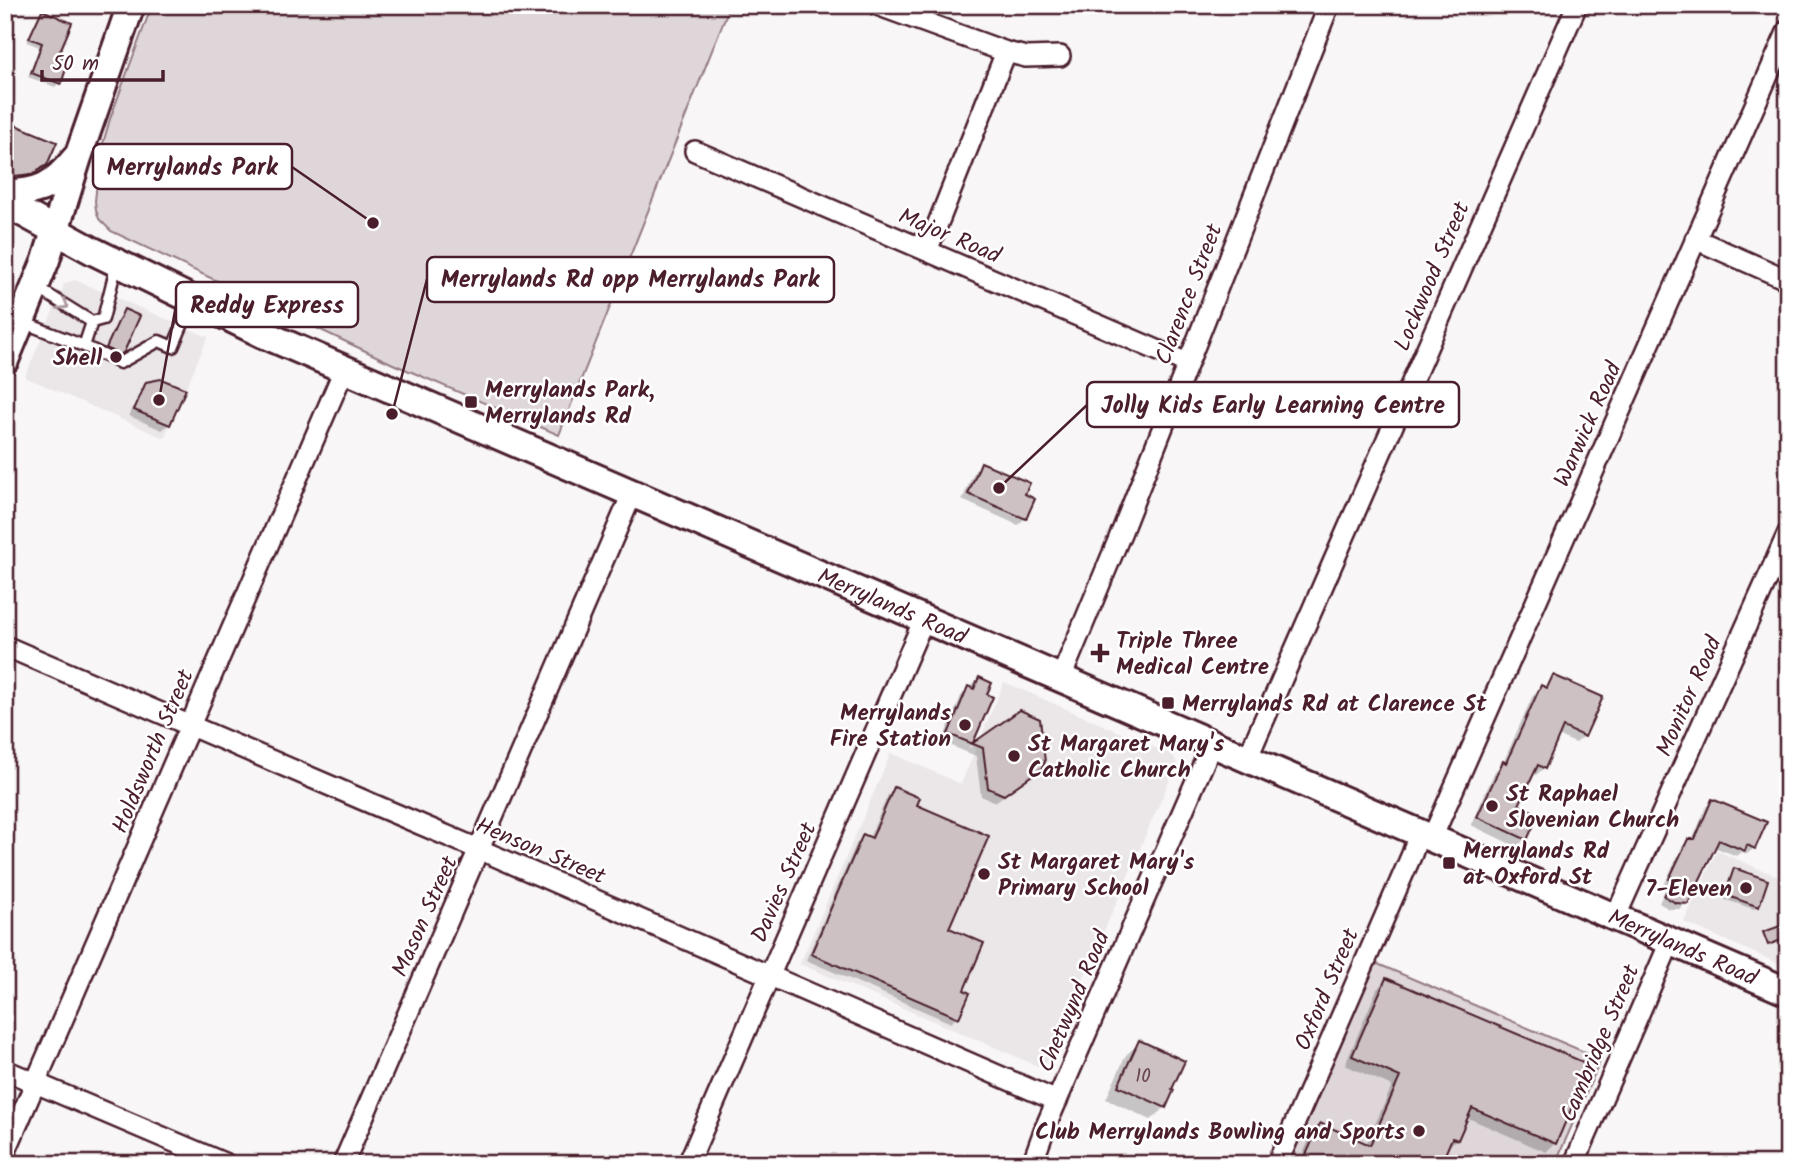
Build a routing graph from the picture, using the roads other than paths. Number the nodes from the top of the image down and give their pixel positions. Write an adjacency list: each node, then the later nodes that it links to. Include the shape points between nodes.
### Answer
1 (131, 5): 9 (main road)
2 (877, 5): 6 (street)
3 (1328, 5): 23 (street, Clarence Street)
4 (1577, 5): 32 (street, Lockwood Street)
5 (1788, 30): 13 (street, Warwick Road)
6 (1006, 52): 7 (street); 14 (street)
7 (1060, 56)
8 (695, 151): 14 (street, Major Road)
9 (78, 157): 10 (main road, via 51,184 36,191); 12 (main road)
10 (5, 193)
11 (5, 203): 12 (main road, Merrylands Road)
12 (56, 231): 15 (main road, Merrylands Road); 17 (main road)
13 (1695, 239): 16 (street); 33 (street, Warwick Road)
14 (927, 251): 23 (street, Major Road)
15 (117, 262): 18 (main road, Merrylands Road); 20 (lane, via 103,319)
16 (1788, 280)
17 (35, 287): 19 (main road); 20 (lane, one-way to 20)
18 (193, 300): 21 (lane, via 173,347 159,341 120,363); 24 (main road, Merrylands Road)
19 (22, 322): 21 (lane); 22 (main road)
20 (92, 323): 21 (lane)
21 (84, 346)
22 (5, 360)
23 (1187, 363): 29 (street, Clarence Street)
24 (344, 370): 25 (main road, Merrylands Road); 30 (street, Holdsworth Street)
25 (632, 494): 27 (main road, Merrylands Road); 34 (street, Mason Street)
26 (1788, 533): 35 (street, Monitor Road)
27 (924, 619): 29 (main road, Merrylands Road); 37 (street, Davies Street)
28 (5, 646): 30 (street, Henson Street)
29 (1061, 678): 31 (main road, Merrylands Road)
30 (189, 727): 34 (street, Henson Street); 40 (street, Holdsworth Street)
31 (1212, 744): 32 (main road, Merrylands Road); 41 (street, Chetwynd Road)
32 (1247, 759): 33 (main road, Merrylands Road)
33 (1426, 836): 35 (main road, Merrylands Road); 48 (street, Oxford Street, via 1412,854)
34 (480, 849): 37 (street, Henson Street); 45 (street, Mason Street)
35 (1615, 918): 36 (main road, Merrylands Road)
36 (1670, 942): 38 (main road, Merrylands Road); 49 (street, Cambridge Street)
37 (770, 975): 41 (street, Henson Street); 46 (street, Davies Street)
38 (1788, 992)
39 (5, 1070): 40 (street)
40 (36, 1083): 42 (street, Holdsworth Street); 43 (street)
41 (1057, 1101): 47 (street, Chetwynd Road)
42 (5, 1153)
43 (185, 1156): 44 (street)
44 (226, 1164)
45 (343, 1164)
46 (688, 1164)
47 (1032, 1164)
48 (1277, 1164)
49 (1574, 1164)

